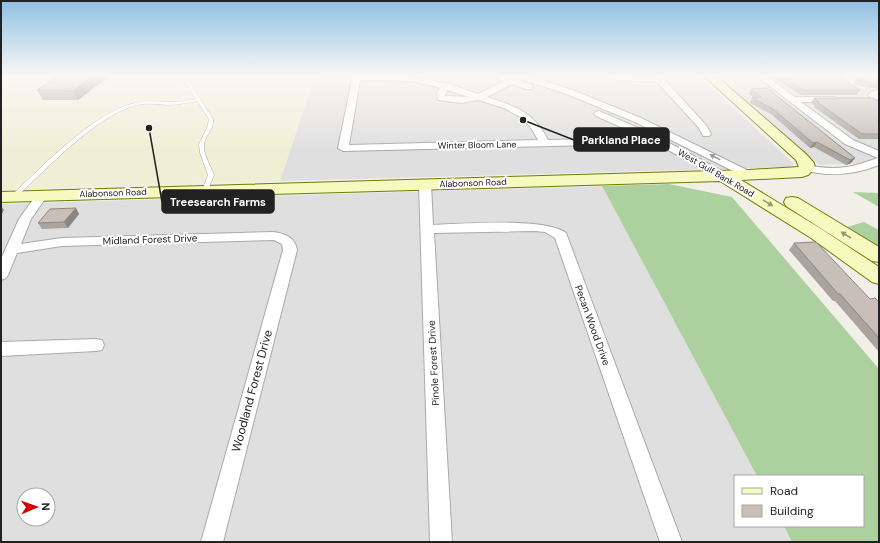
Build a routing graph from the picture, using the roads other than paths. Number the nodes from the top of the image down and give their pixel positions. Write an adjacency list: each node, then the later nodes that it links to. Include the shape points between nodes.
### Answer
1 (196, 100): 22 (lane, via 177,104 151,101 133,104 109,115)
2 (198, 100): 21 (lane, via 211,119 212,126 203,140 202,148 211,175)
3 (352, 100): 14 (street, Winter Bloom Lane, via 343,148)
4 (450, 100): 5 (street)
5 (469, 100)
6 (489, 100): 14 (street, via 527,117 538,130)
7 (570, 100): 18 (street, West Gulf Bank Road, via 649,136)
8 (590, 100): 19 (street, West Gulf Bank Road, one-way to 8, via 638,120)
9 (678, 100): 12 (street, via 703,127)
10 (736, 100): 17 (street, via 801,158)
11 (792, 100): 15 (street, via 848,142)
12 (706, 134)
13 (611, 138): 14 (street, Winter Bloom Lane, via 596,142)
14 (544, 143)
15 (879, 155)
16 (879, 161): 17 (street, via 840,171 824,172)
17 (807, 168): 19 (street, Alabonson Road, via 802,172)
18 (722, 175): 19 (street, Alabonson Road); 20 (street, Alabonson Road); 29 (street, West Gulf Bank Road, one-way to 29, via 806,226)
19 (749, 175): 27 (street, West Gulf Bank Road, one-way to 19)
20 (425, 184): 21 (street, Alabonson Road); 24 (street, Pinole Forest Drive)
21 (205, 191): 23 (street, Alabonson Road)
22 (8, 196): 23 (street, Alabonson Road)
23 (41, 196): 26 (street, via 25,219)
24 (427, 229): 33 (street, Pinole Forest Drive); 34 (street, Pecan Wood Drive, via 535,227 548,228 560,236)
25 (287, 241): 26 (street, Midland Forest Drive, via 274,236 70,242); 32 (street, Woodland Forest Drive, via 290,250)
26 (13, 249): 28 (street)
27 (879, 256)
28 (1, 275)
29 (879, 277)
30 (96, 345): 31 (street)
31 (1, 349)
32 (212, 542)
33 (441, 542)
34 (671, 542)

